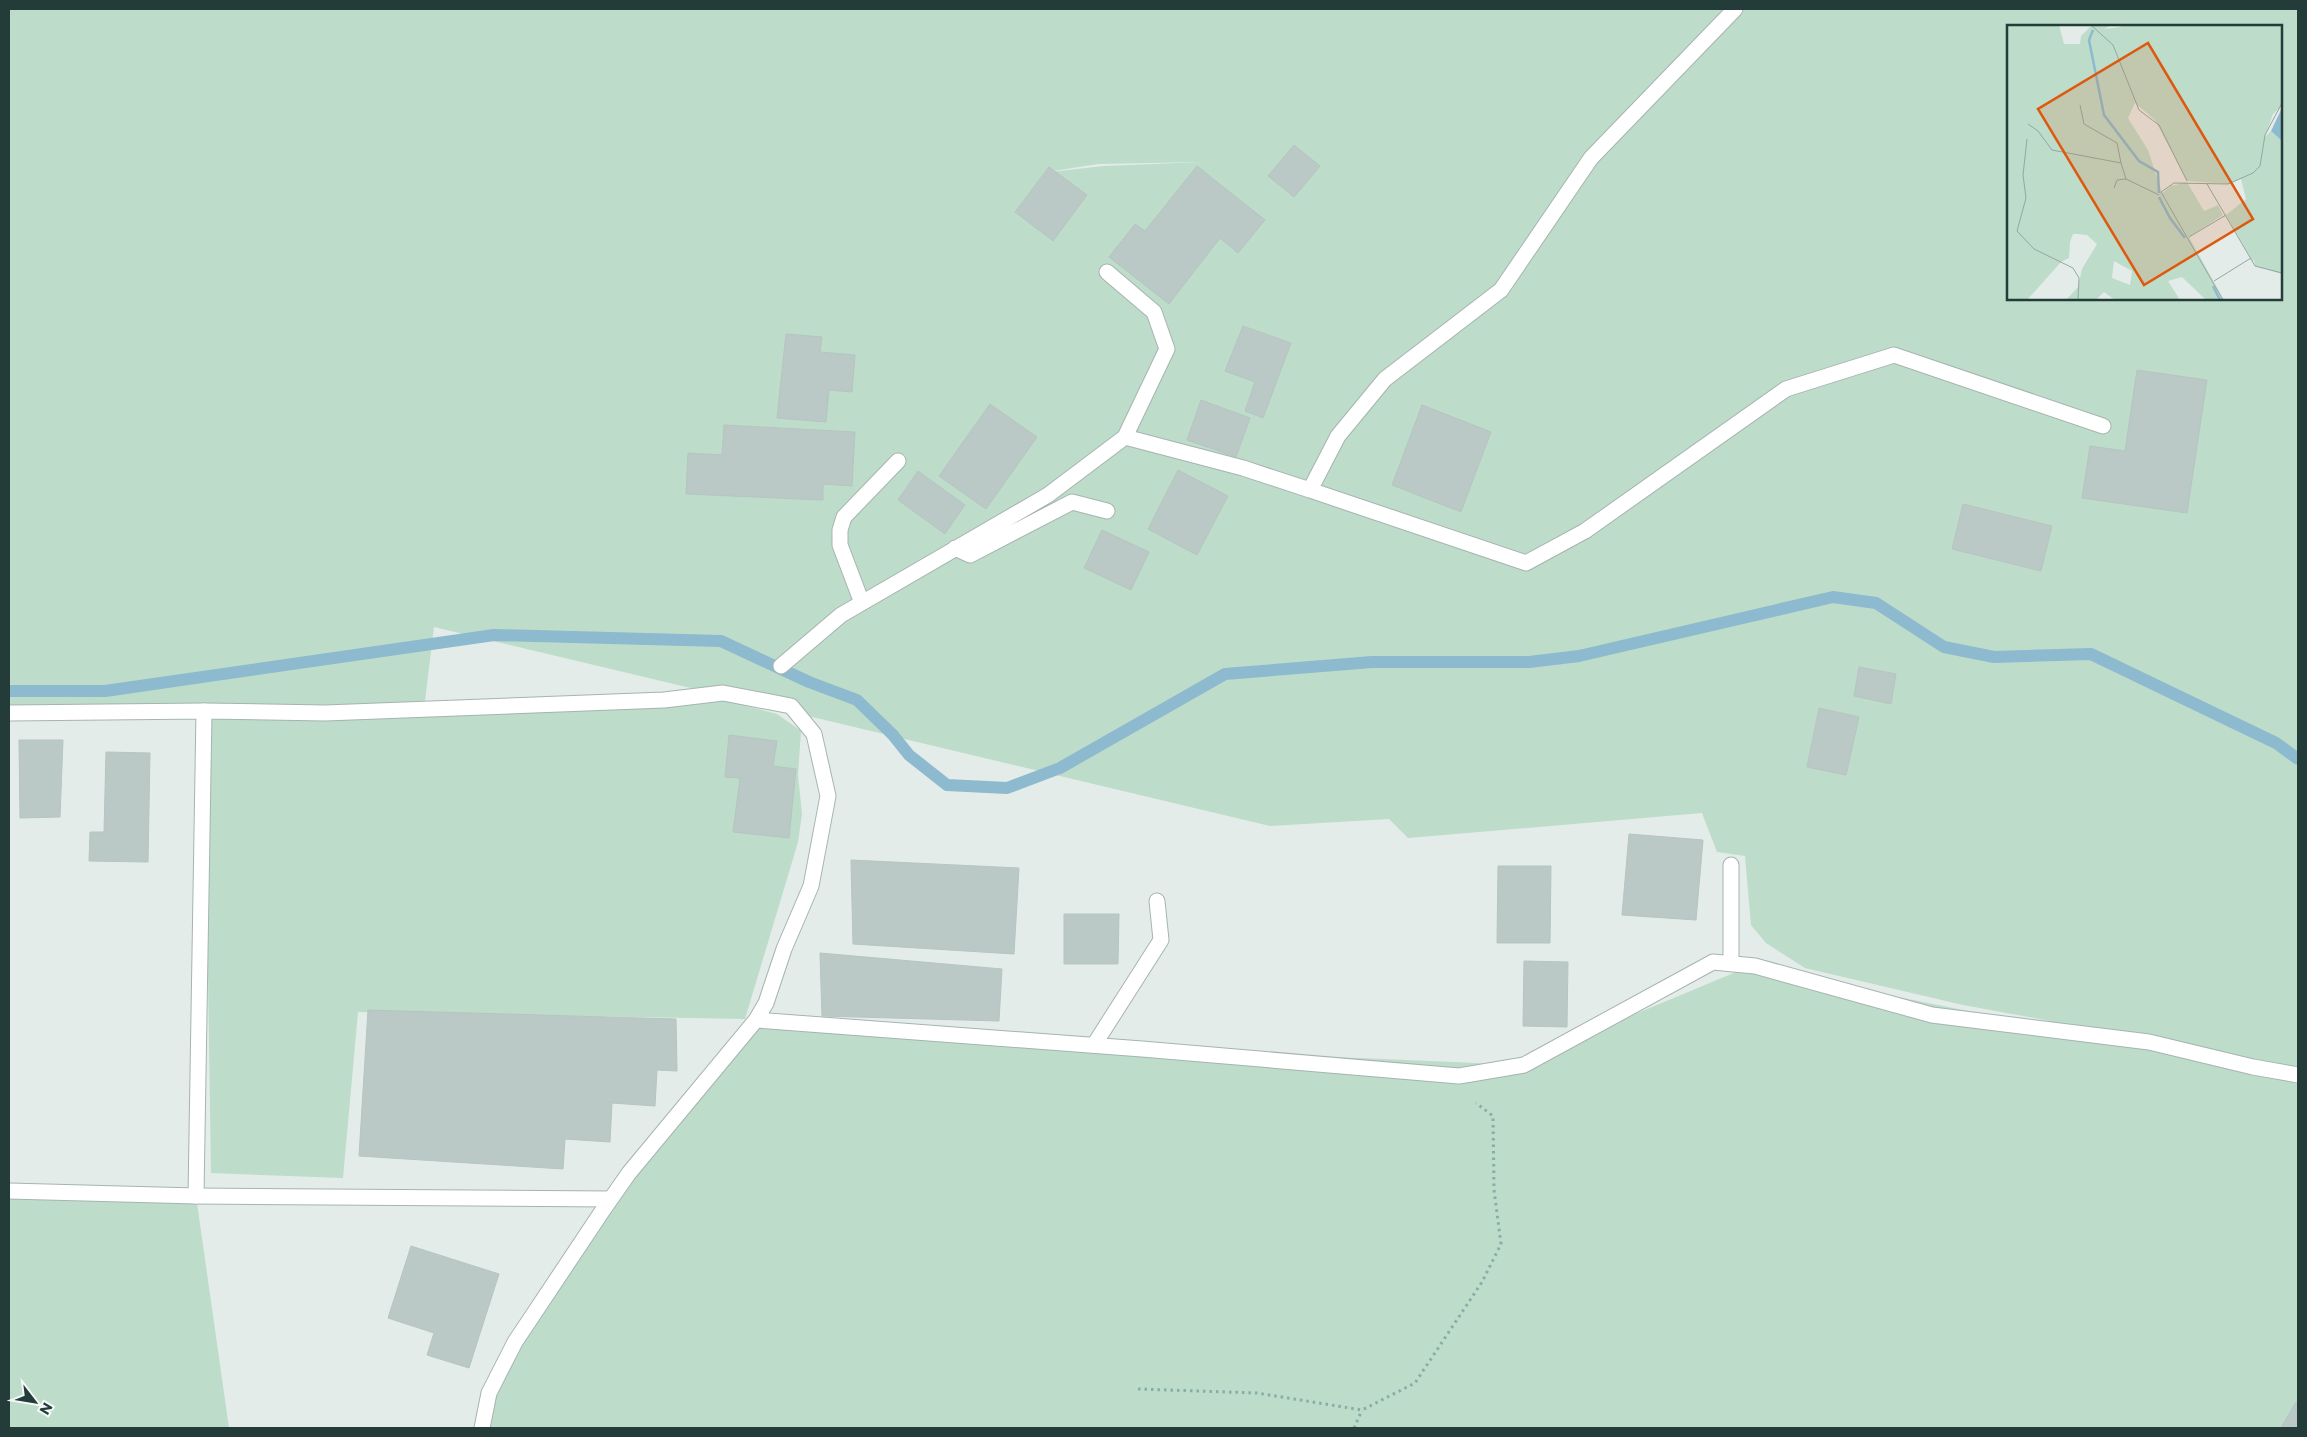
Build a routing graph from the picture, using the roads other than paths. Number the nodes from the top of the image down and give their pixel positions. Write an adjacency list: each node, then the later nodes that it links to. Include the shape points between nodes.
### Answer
1 (1735, 9): 6 (street, via 1591,158 1501,290 1384,379 1338,436)
2 (1107, 272): 4 (street, via 1154,312 1167,349)
3 (2102, 426): 6 (street, via 1894,355 1786,389 1584,530 1526,563)
4 (1125, 437): 6 (street, via 1243,468); 8 (street, via 1048,495)
5 (898, 461): 9 (street, via 844,516 840,530 840,545)
6 (1310, 490)
7 (1107, 511): 8 (street, via 1072,502 970,555)
8 (955, 548): 9 (street)
9 (862, 603): 10 (street, via 841,615)
10 (781, 666)
11 (204, 711): 12 (street); 16 (street, via 325,713 664,700 723,692 791,706 814,734 828,796 811,886); 20 (street)
12 (9, 713)
13 (1731, 865): 15 (street)
14 (1157, 901): 17 (street, via 1161,940)
15 (1731, 964): 17 (street, via 1713,962 1524,1065 1460,1076); 18 (street, via 1755,966 1932,1014 2149,1042)
16 (756, 1020): 17 (street); 21 (street)
17 (1094, 1045)
18 (2298, 1075)
19 (9, 1191): 20 (street)
20 (196, 1196): 21 (street)
21 (611, 1200): 22 (street, via 516,1342 489,1393)
22 (482, 1428)

